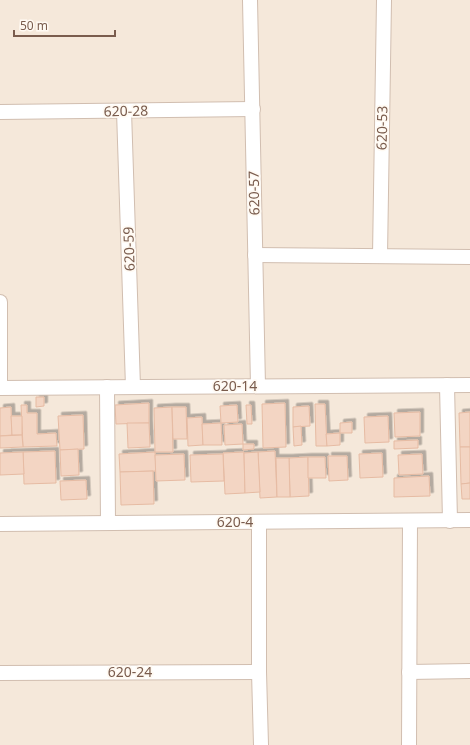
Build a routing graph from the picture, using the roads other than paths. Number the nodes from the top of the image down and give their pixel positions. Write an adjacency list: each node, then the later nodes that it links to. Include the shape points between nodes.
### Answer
1 (250, 0): 3 (street, 620-57)
2 (384, 0): 7 (street, 620-53)
3 (252, 109): 4 (street, 620-28); 6 (street, 620-57)
4 (124, 111): 5 (street, 620-28); 14 (street, 620-59)
5 (0, 112)
6 (255, 255): 7 (street); 12 (street, 620-57)
7 (380, 256): 8 (street)
8 (470, 257)
9 (0, 302): 15 (street)
10 (447, 385): 11 (street, 620-14); 12 (street, 620-14); 18 (street)
11 (470, 385)
12 (258, 386): 14 (street, 620-14)
13 (107, 387): 14 (street, 620-14); 15 (street, 620-14); 20 (street)
14 (133, 387)
15 (0, 388)
16 (470, 520): 18 (street, 620-4)
17 (410, 521): 18 (street, 620-4); 19 (street, 620-4); 24 (street)
18 (450, 521)
19 (259, 522): 20 (street, 620-4); 23 (street)
20 (108, 523): 21 (street, 620-4)
21 (0, 524)
22 (470, 671): 24 (street)
23 (259, 672): 25 (street, 620-24); 26 (street)
24 (409, 672): 27 (street)
25 (0, 673)
26 (261, 745)
27 (409, 745)

